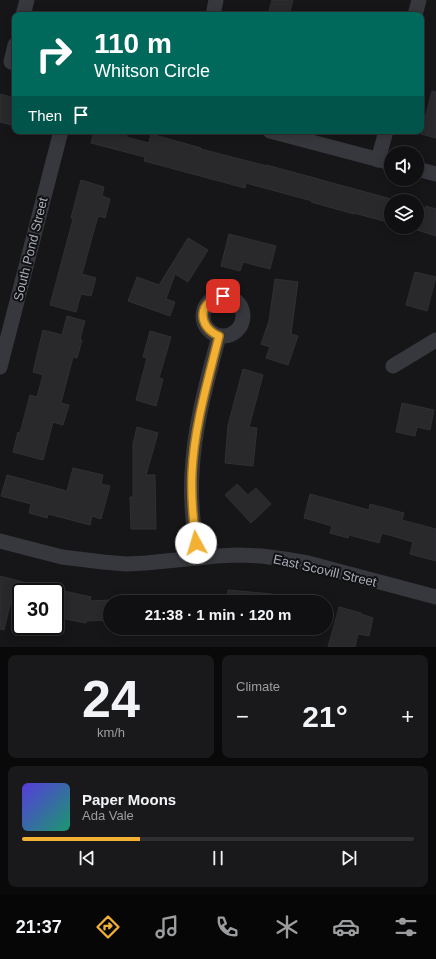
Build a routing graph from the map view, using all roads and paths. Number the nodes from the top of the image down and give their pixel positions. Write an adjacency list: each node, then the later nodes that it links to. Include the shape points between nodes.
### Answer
1 (27, 0): 4 (street)
2 (216, 0): 5 (street)
3 (419, 0): 6 (street)
4 (24, 12)
5 (214, 12)
6 (416, 12)
7 (60, 134): 17 (street, South Pond Street)
8 (282, 134): 11 (street)
9 (386, 134): 10 (street)
10 (386, 146)
11 (384, 161)
12 (424, 171): 13 (street)
13 (436, 174)
14 (219, 336): 19 (street, via 195,442 192,504)
15 (436, 340): 16 (street)
16 (393, 366)
17 (0, 367)
18 (0, 540): 19 (street, East Scovill Street, via 62,557 103,562 126,564)
19 (198, 558): 20 (street, East Scovill Street, via 237,555 284,558)
20 (436, 597)

